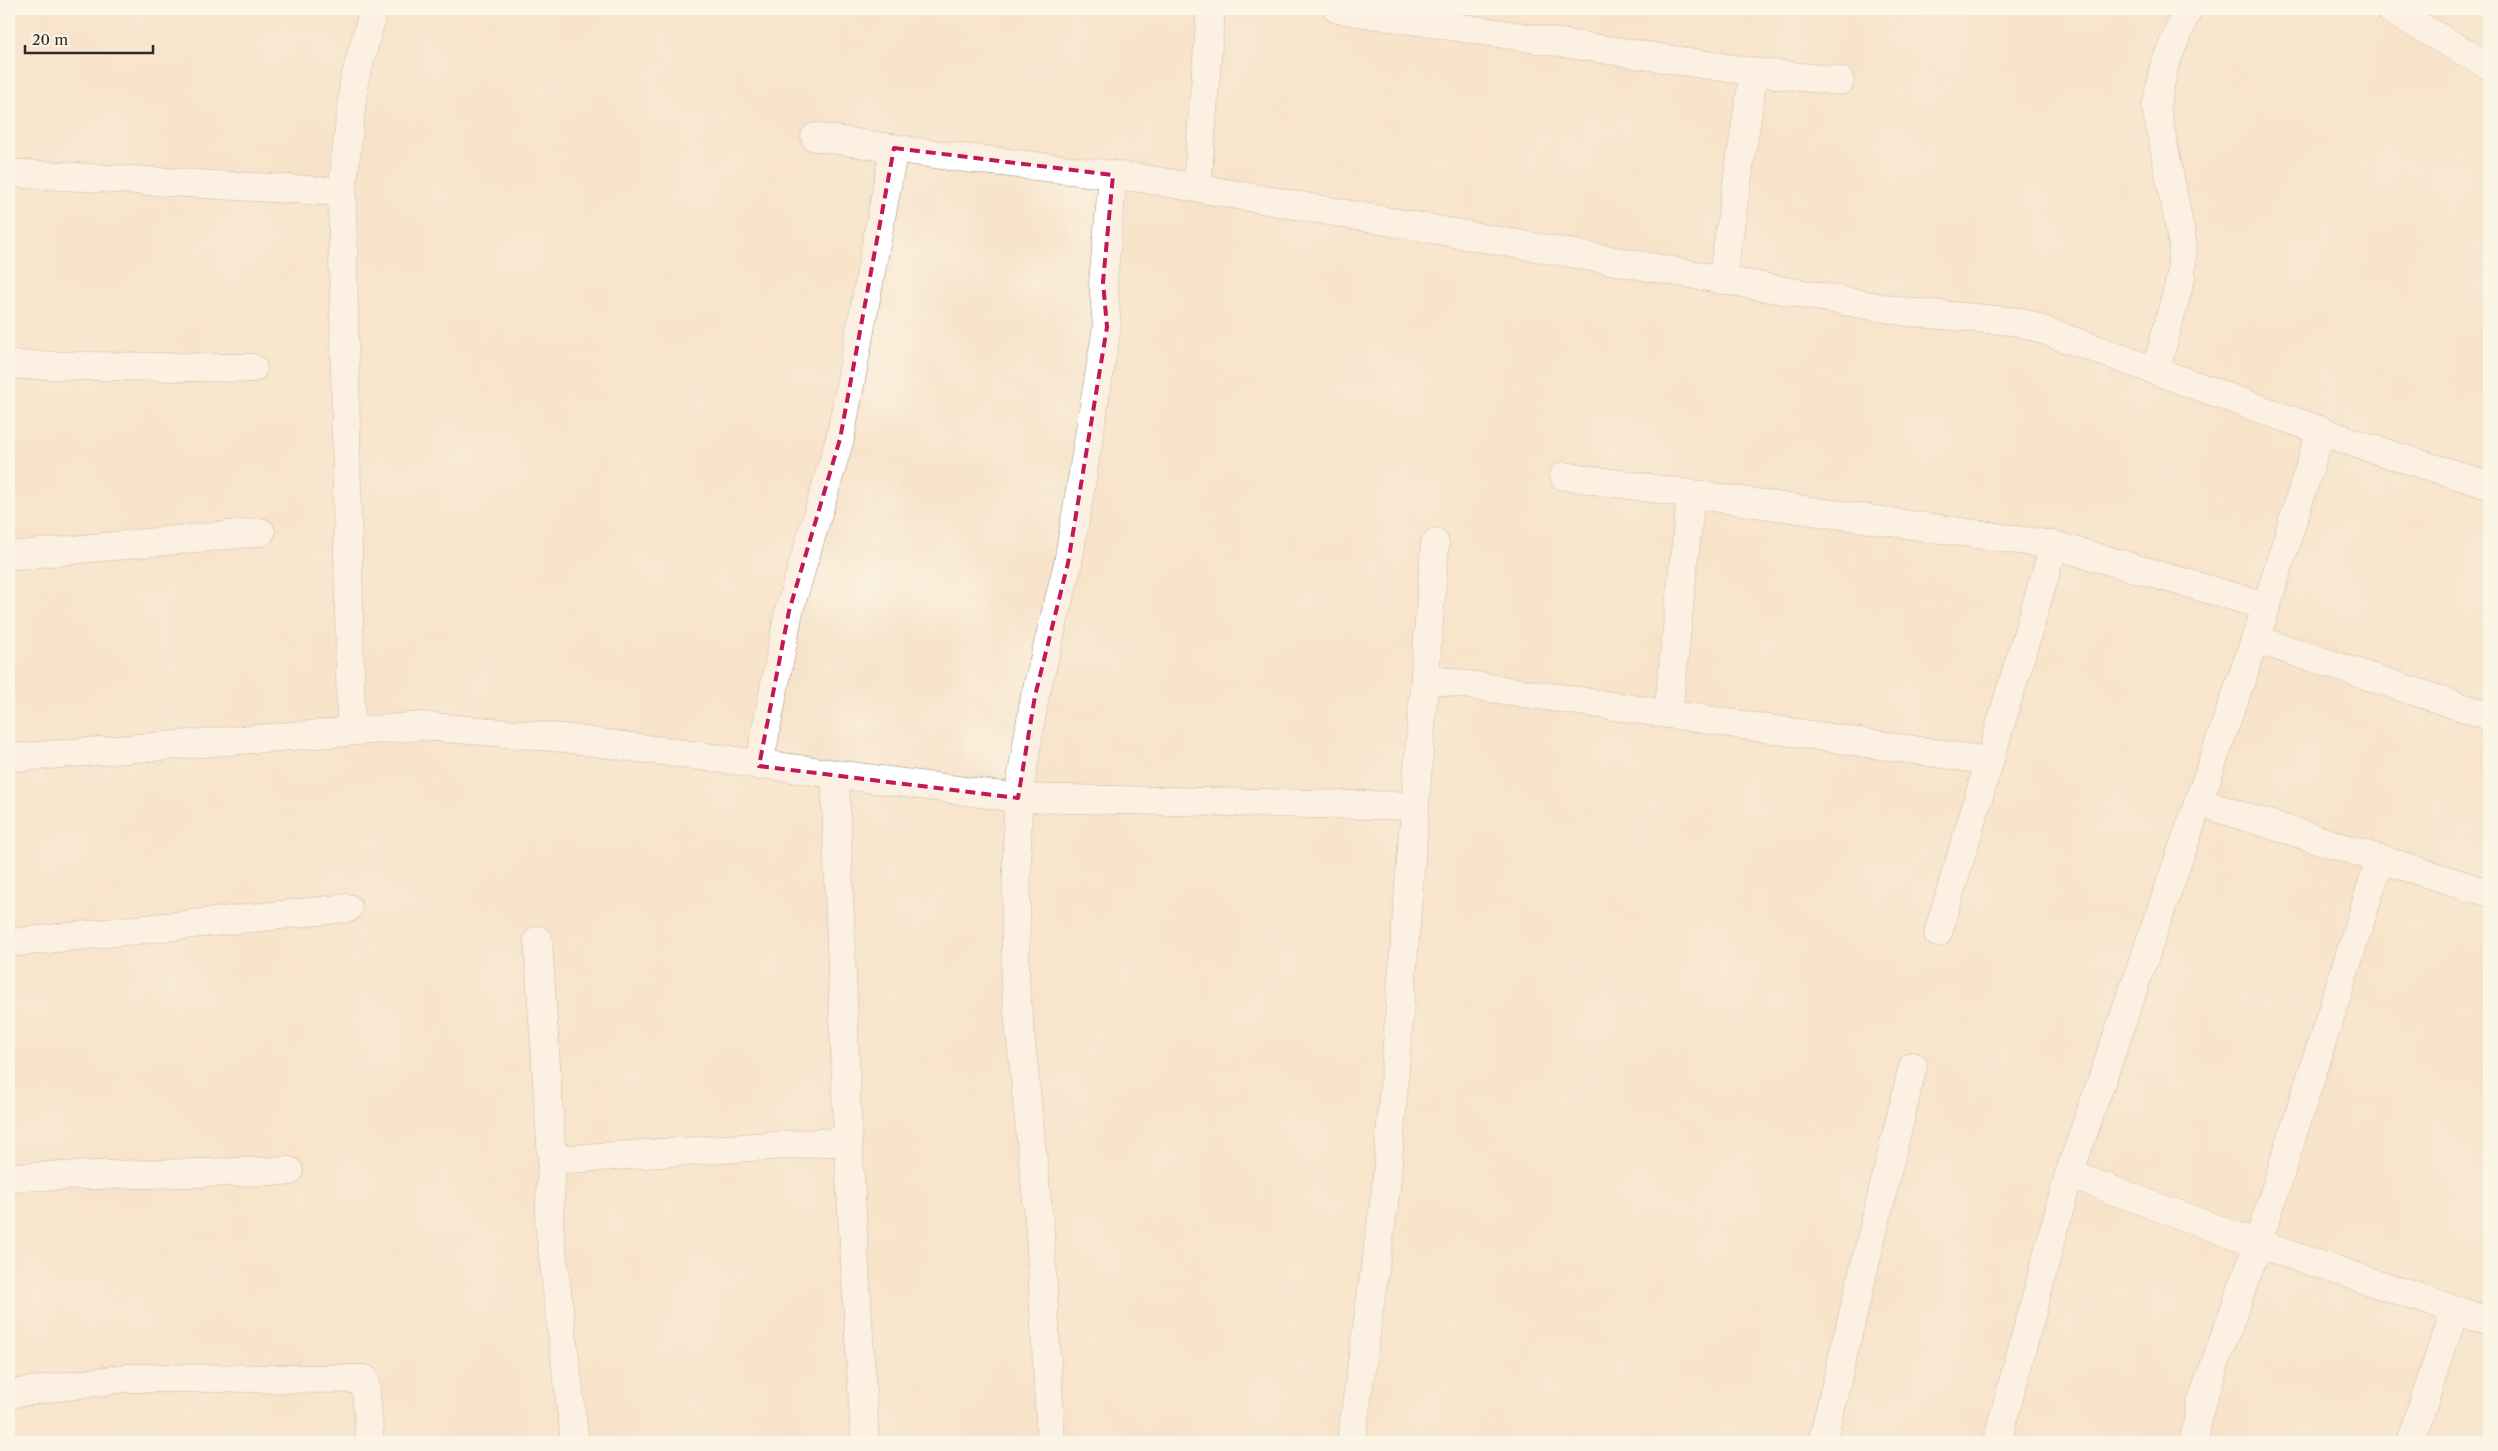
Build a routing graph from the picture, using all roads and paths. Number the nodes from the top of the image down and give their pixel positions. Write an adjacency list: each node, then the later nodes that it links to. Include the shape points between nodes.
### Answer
1 (374, 9): 14 (street, via 354,82)
2 (1211, 9): 13 (street)
3 (1337, 9): 7 (street)
4 (2188, 9): 18 (street, via 2164,66 2156,107 2183,245 2181,277)
5 (2389, 9): 6 (street)
6 (2489, 66)
7 (1754, 72): 8 (street); 15 (street)
8 (1840, 81)
9 (815, 137): 10 (street)
10 (894, 148): 12 (street); 35 (street, via 840,439 789,611)
11 (9, 174): 14 (street)
12 (1113, 175): 13 (street); 37 (street, via 1103,282 1107,327 1068,564 1035,696)
13 (1198, 188): 15 (street)
14 (342, 192): 32 (street)
15 (1722, 280): 18 (street, via 1908,312 2021,322)
16 (9, 365): 17 (street)
17 (253, 368)
18 (2156, 369): 19 (street)
19 (2320, 430): 21 (street); 27 (street)
20 (1564, 476): 22 (street)
21 (2489, 485)
22 (1690, 494): 25 (street); 30 (street)
23 (261, 532): 26 (street)
24 (1435, 543): 39 (street)
25 (2054, 545): 27 (street); 34 (street)
26 (9, 556)
27 (2266, 606): 28 (street)
28 (2255, 639): 31 (street); 38 (street)
29 (1435, 680): 30 (street)
30 (1668, 714): 34 (street)
31 (2489, 716)
32 (351, 731): 33 (street); 35 (street, via 422,726 563,738)
33 (9, 758)
34 (1989, 761): 43 (street)
35 (759, 766): 36 (street)
36 (835, 776): 37 (street); 47 (street)
37 (1018, 798): 39 (street); 59 (street, via 1015,981 1040,1231)
38 (2198, 802): 40 (street); 50 (street)
39 (1415, 806): 60 (street, via 1386,1189)
40 (2380, 859): 41 (street); 52 (street)
41 (2489, 894)
42 (348, 908): 45 (street)
43 (1938, 933)
44 (538, 940): 48 (street)
45 (9, 943)
46 (1913, 1066): 61 (street)
47 (848, 1142): 48 (street); 58 (street)
48 (552, 1160): 57 (street, via 549,1223)
49 (289, 1171): 51 (street)
50 (2068, 1174): 52 (street); 62 (street)
51 (9, 1177)
52 (2258, 1244): 53 (street); 63 (street, via 2201,1403)
53 (2455, 1310): 54 (street); 64 (street)
54 (2489, 1321)
55 (9, 1394): 56 (street, via 126,1378 365,1379)
56 (370, 1442)
57 (575, 1442)
58 (866, 1442)
59 (1051, 1442)
60 (1351, 1442)
61 (1822, 1442)
62 (1997, 1442)
63 (2194, 1442)
64 (2410, 1442)

